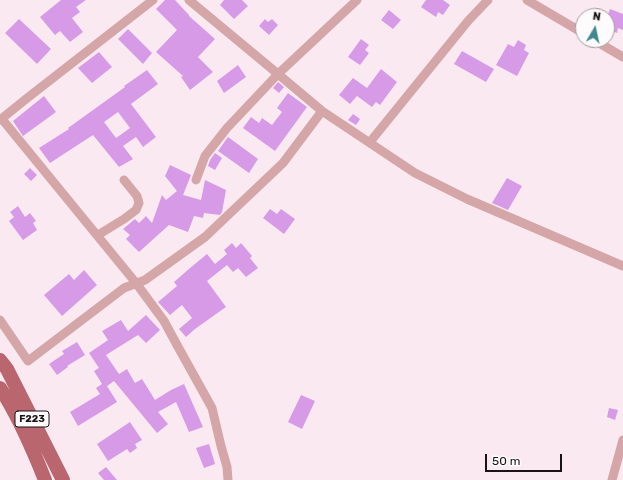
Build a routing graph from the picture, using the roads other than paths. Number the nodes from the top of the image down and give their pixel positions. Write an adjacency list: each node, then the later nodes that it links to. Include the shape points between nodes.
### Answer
1 (153, 0): 11 (street)
2 (189, 0): 9 (street)
3 (357, 0): 9 (street)
4 (488, 0): 12 (street)
5 (527, 0): 6 (street)
6 (575, 28)
7 (608, 48): 8 (street)
8 (623, 57)
9 (278, 74): 10 (street); 14 (street, via 227,128 205,156)
10 (322, 111): 12 (street); 17 (street, via 283,163 205,237 145,280)
11 (1, 119): 15 (street)
12 (370, 142): 16 (street, via 414,173)
13 (124, 180): 15 (street, via 137,196 139,203 136,210)
14 (196, 180)
15 (98, 236): 17 (street)
16 (623, 266)
17 (136, 283): 18 (street, via 124,288 28,361); 24 (street, via 164,321 212,408 220,446 228,466)
18 (0, 320)
19 (0, 360): 23 (main road, F223)
20 (0, 388): 22 (main road, F223, via 10,402)
21 (623, 440): 25 (street)
22 (45, 480)
23 (63, 480)
24 (228, 480)
25 (612, 480)

